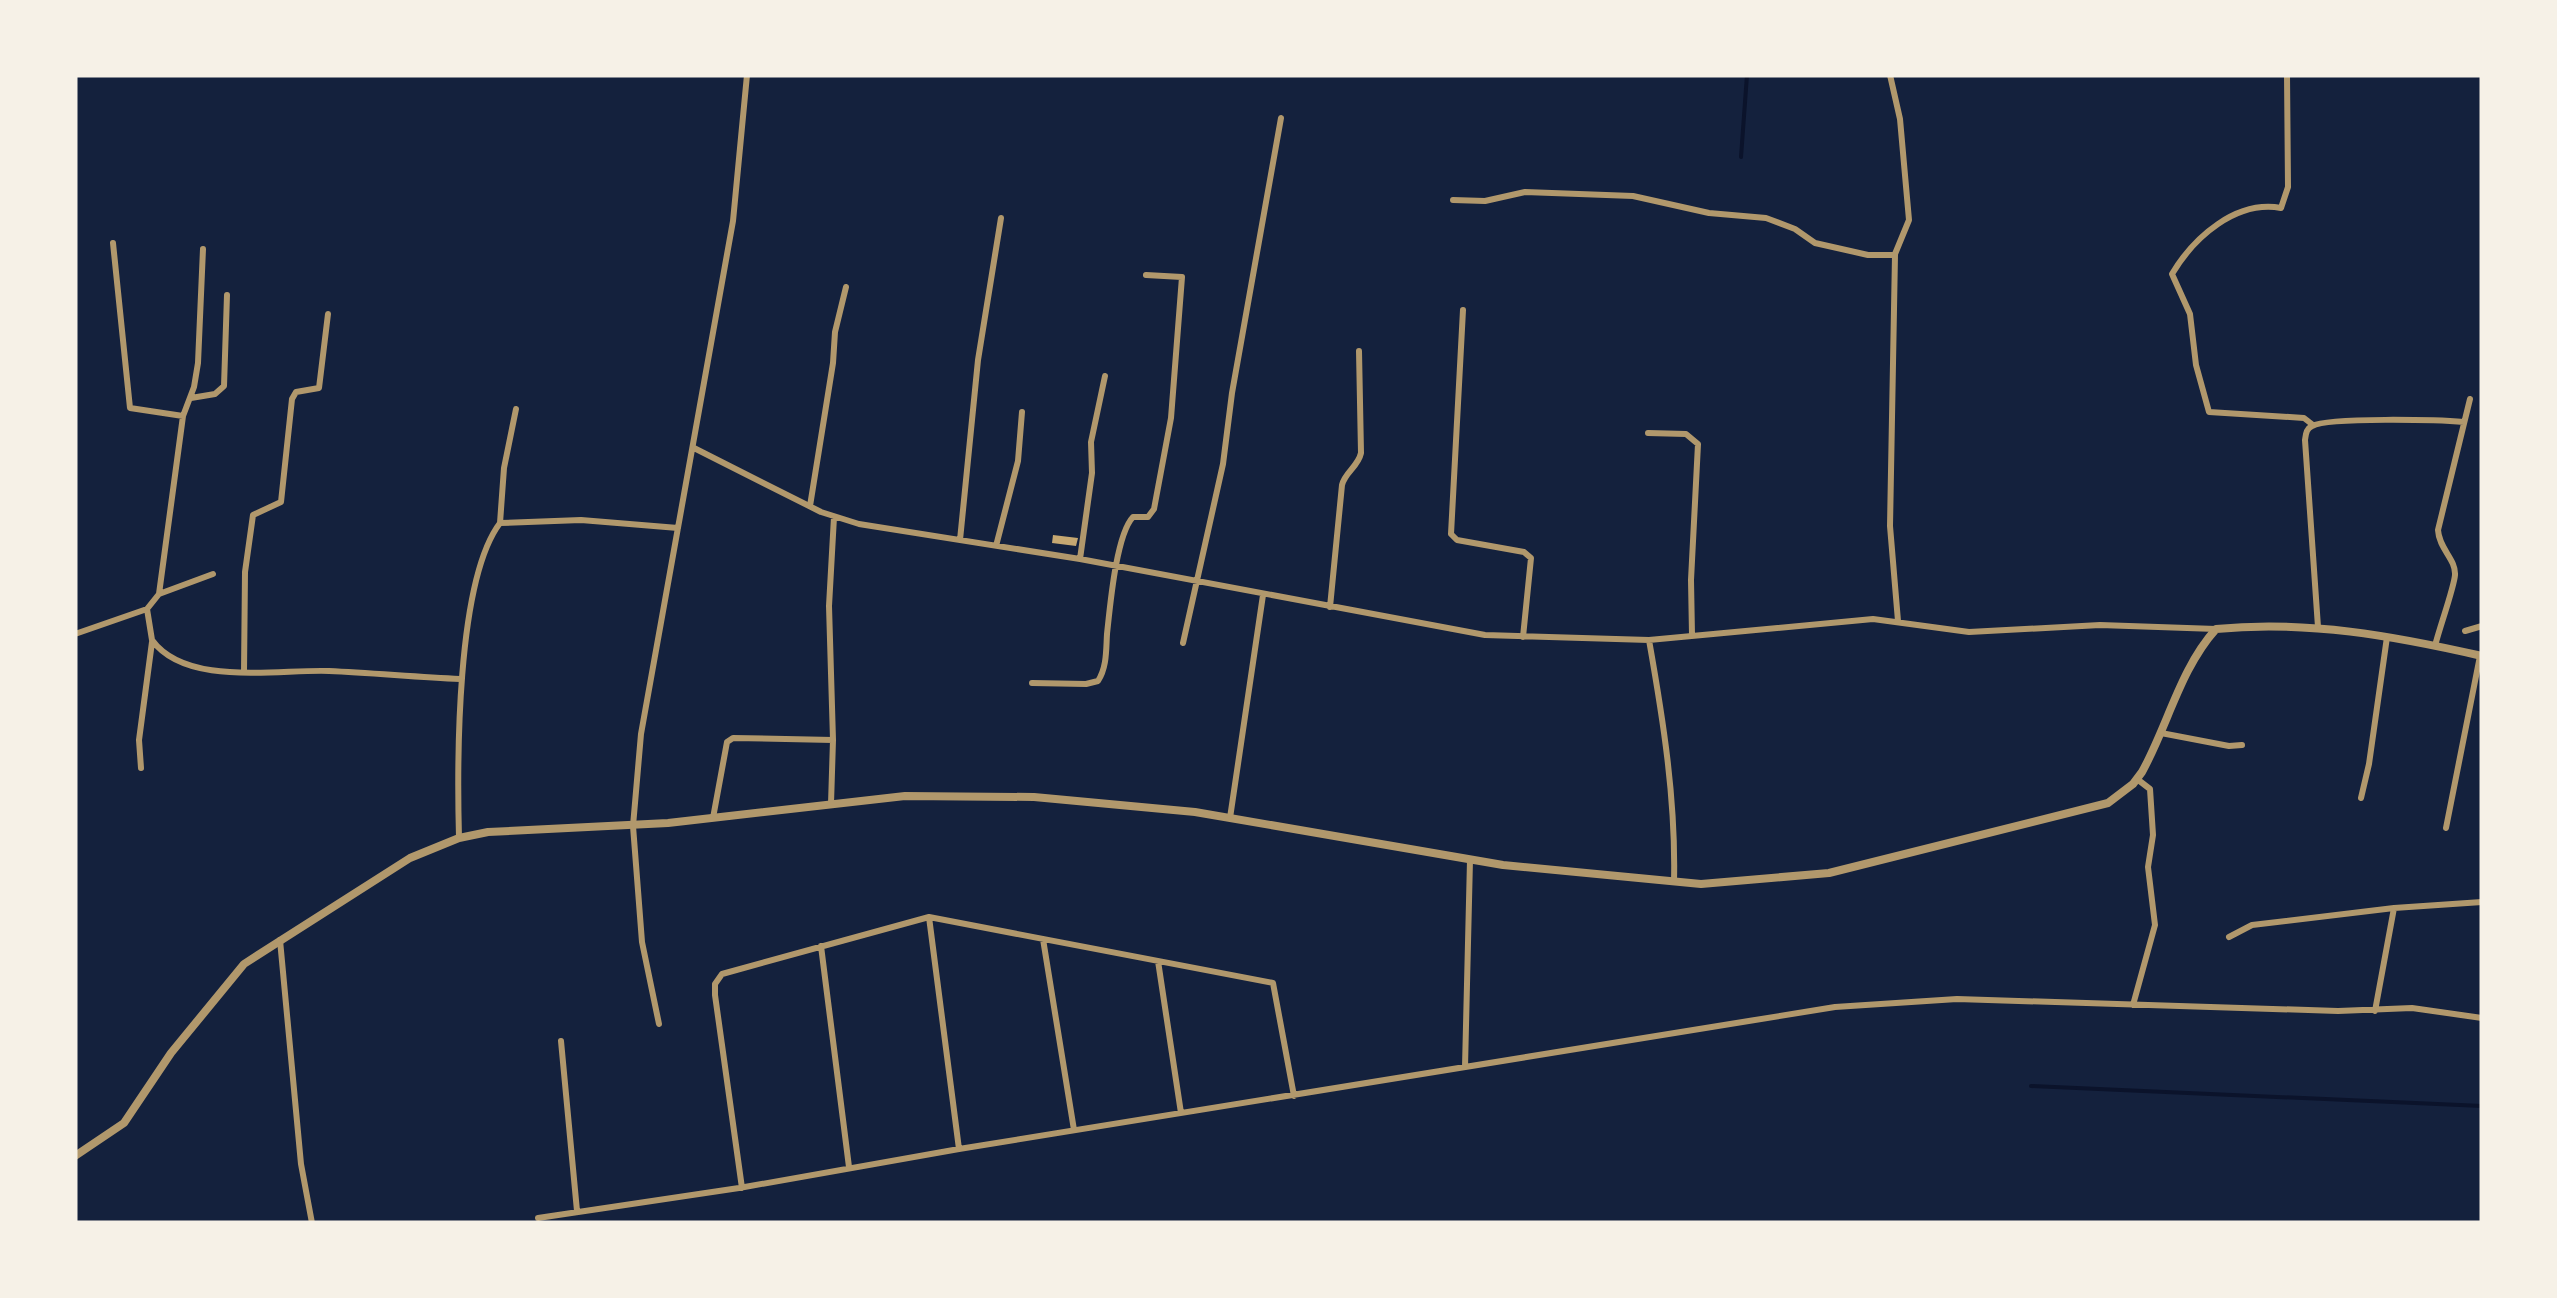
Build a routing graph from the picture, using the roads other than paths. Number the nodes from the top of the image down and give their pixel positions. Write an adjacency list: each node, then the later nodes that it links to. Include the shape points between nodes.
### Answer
1 (747, 75): 25 (street, via 733,221)
2 (1890, 75): 9 (street, via 1909,220)
3 (2288, 75): 23 (street, via 2288,188 2281,208 2230,214 2182,256 2172,274 2190,314 2210,412 2304,418)
4 (1281, 118): 35 (street, via 1223,464)
5 (1453, 200): 9 (street, via 1525,192 1633,196 1766,218 1815,243)
6 (1001, 218): 30 (street)
7 (113, 243): 21 (street, via 129,406)
8 (203, 249): 17 (street, via 198,364)
9 (1895, 255): 40 (street, via 1890,526)
10 (1146, 275): 33 (street, via 1182,278 1176,374 1154,509 1148,518 1130,520)
11 (846, 287): 26 (street)
12 (227, 295): 17 (street, via 224,386)
13 (1463, 310): 48 (street, via 1451,534 1531,558)
14 (328, 314): 54 (street, via 320,388 296,392 292,399 282,500 253,515)
15 (1358, 352): 38 (street, via 1361,453 1342,485)
16 (1105, 376): 32 (street)
17 (190, 398): 21 (street)
18 (2470, 399): 22 (street)
19 (516, 409): 28 (street)
20 (1022, 412): 31 (street, via 1018,462)
21 (182, 416): 36 (street)
22 (2464, 422): 23 (street); 52 (street, via 2438,530 2455,576)
23 (2313, 426): 42 (street, via 2305,440)
24 (1648, 433): 46 (street, via 1686,434 1698,444)
25 (694, 448): 26 (street); 29 (street)
26 (810, 506): 27 (street)
27 (834, 518): 30 (street); 58 (street, via 828,606)
28 (500, 523): 29 (street, via 580,520); 55 (street, via 483,558)
29 (678, 528): 66 (street, via 641,734)
30 (960, 540): 31 (street)
31 (996, 546): 32 (street)
32 (1080, 559): 33 (street)
33 (1118, 568): 35 (street); 56 (street, via 1098,681)
34 (212, 574): 36 (street)
35 (1196, 582): 37 (street); 51 (street)
36 (159, 594): 39 (street)
37 (1263, 594): 38 (street); 64 (street)
38 (1330, 607): 48 (street)
39 (148, 609): 45 (street); 49 (street)
40 (1898, 622): 43 (street, via 1969,632 2100,625); 46 (street)
41 (2482, 626): 44 (street)
42 (2318, 627): 43 (street); 47 (street)
43 (2216, 629): 57 (street, via 2193,661)
44 (2465, 632)
45 (75, 634)
46 (1692, 636): 50 (street)
47 (2387, 637): 52 (street); 62 (street)
48 (1523, 638): 50 (street)
49 (152, 640): 54 (street, via 174,659); 60 (street)
50 (1649, 640): 70 (street, via 1670,781)
51 (1183, 643)
52 (2435, 646): 53 (street)
53 (2481, 656): 67 (street)
54 (244, 672): 55 (street)
55 (460, 680): 68 (street)
56 (1032, 682)
57 (2161, 733): 59 (street); 61 (street)
58 (833, 740): 63 (street); 65 (street, via 729,739)
59 (2242, 745)
60 (141, 768)
61 (2137, 779): 70 (street, via 2108,803 1829,873); 79 (street, via 2150,790 2154,925)
62 (2361, 798)
63 (831, 804): 64 (street, via 905,796 1034,797); 65 (street)
64 (1230, 818): 69 (street)
65 (713, 819): 66 (street)
66 (633, 826): 68 (street); 82 (street, via 642,942)
67 (2446, 828)
68 (459, 838): 76 (street, via 410,858)
69 (1470, 860): 70 (street); 84 (street)
70 (1674, 882)
71 (2482, 902): 72 (street)
72 (2394, 908): 74 (street, via 2252,926); 80 (street)
73 (929, 918): 75 (street); 77 (street); 88 (street)
74 (2228, 937)
75 (1043, 939): 78 (street); 87 (street)
76 (280, 940): 89 (street, via 235,973 124,1123); 94 (street)
77 (821, 946): 90 (street); 91 (street, via 722,974 715,984)
78 (1158, 961): 85 (street, via 1273,983); 86 (street)
79 (2133, 1004): 80 (street); 84 (street, via 1957,998 1835,1007)
80 (2375, 1011): 81 (street, via 2412,1008)
81 (2482, 1018)
82 (659, 1024)
83 (561, 1040): 92 (street)
84 (1465, 1067): 85 (street)
85 (1294, 1096): 86 (street)
86 (1181, 1112): 87 (street)
87 (1074, 1130): 88 (street)
88 (959, 1149): 90 (street)
89 (75, 1156)
90 (849, 1167): 91 (street)
91 (742, 1188): 92 (street)
92 (577, 1212): 93 (street)
93 (538, 1218)
94 (312, 1223)

